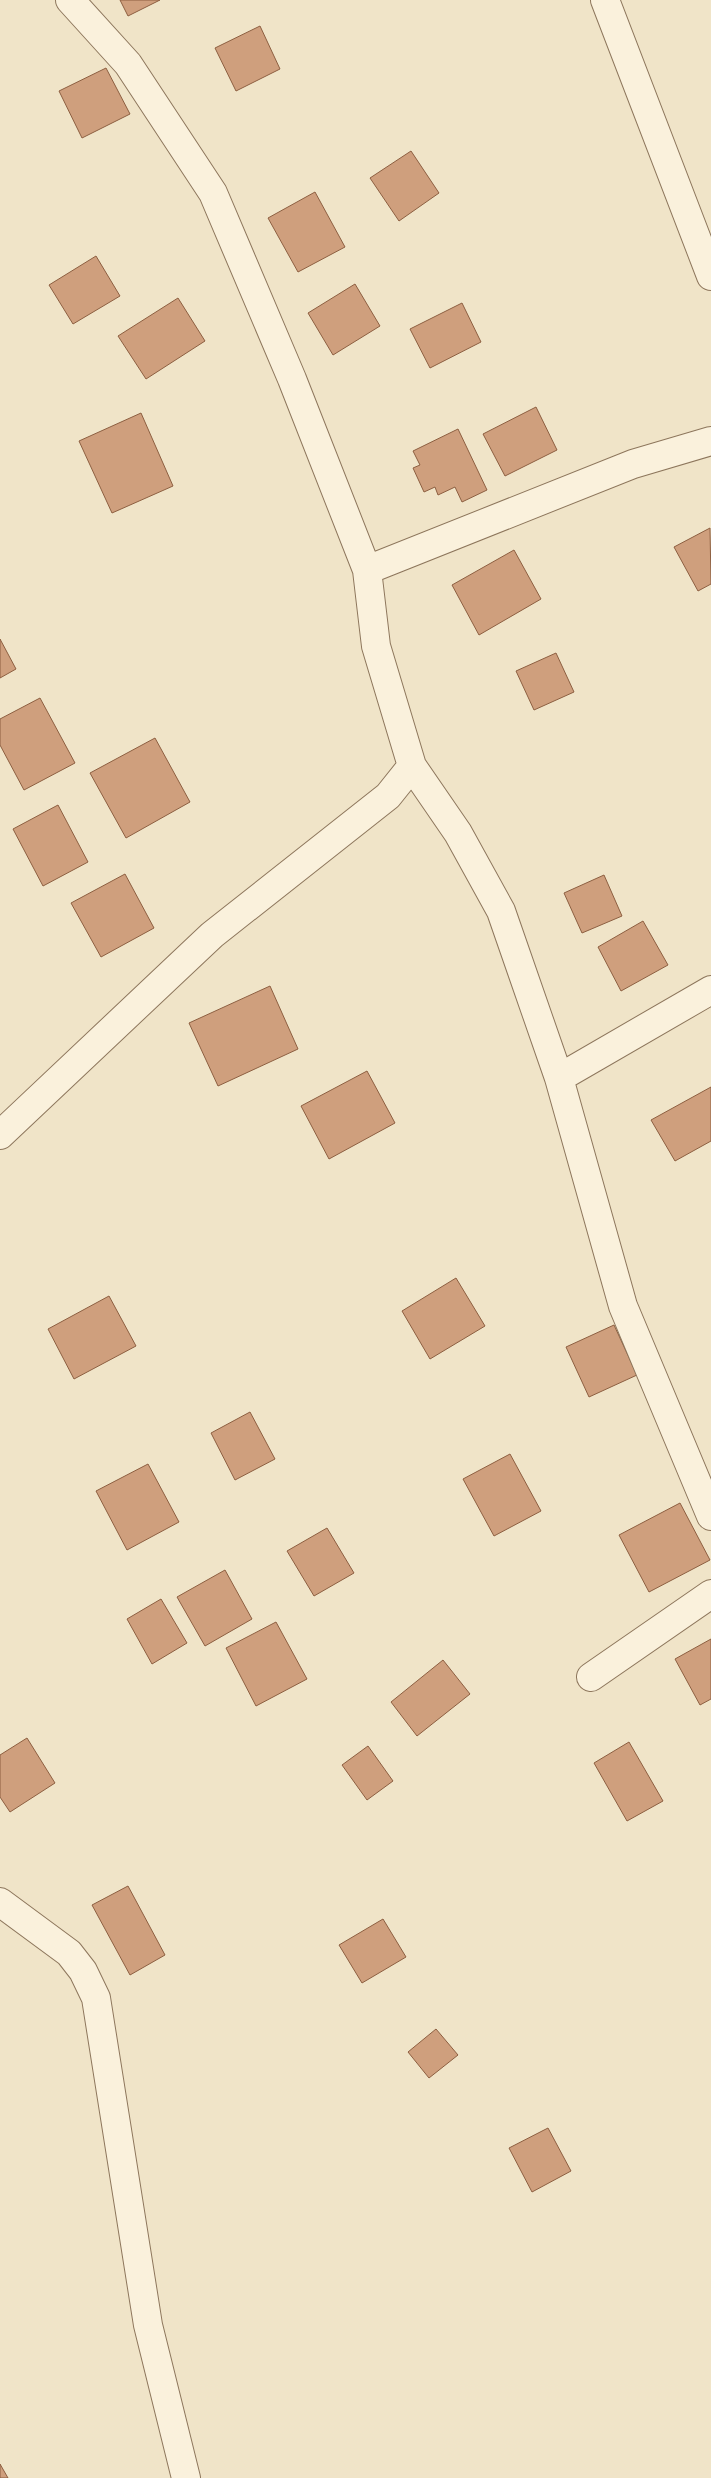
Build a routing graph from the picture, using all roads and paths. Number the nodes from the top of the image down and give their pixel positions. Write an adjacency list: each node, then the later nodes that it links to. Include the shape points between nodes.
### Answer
1 (70, 0): 5 (street, via 128,64 213,194 292,379)
2 (605, 0): 3 (street)
3 (711, 276)
4 (711, 441): 5 (street, via 634,464)
5 (367, 570): 6 (street, via 376,646)
6 (412, 766): 8 (street, via 458,833 501,911); 9 (street, via 388,796 212,935)
7 (711, 990): 8 (street)
8 (559, 1078): 10 (street, via 622,1306)
9 (0, 1135)
10 (711, 1516)
11 (711, 1594): 12 (street)
12 (592, 1677)
13 (0, 1902): 14 (street, via 69,1953 83,1971 96,1998 148,2324)
14 (186, 2478)

